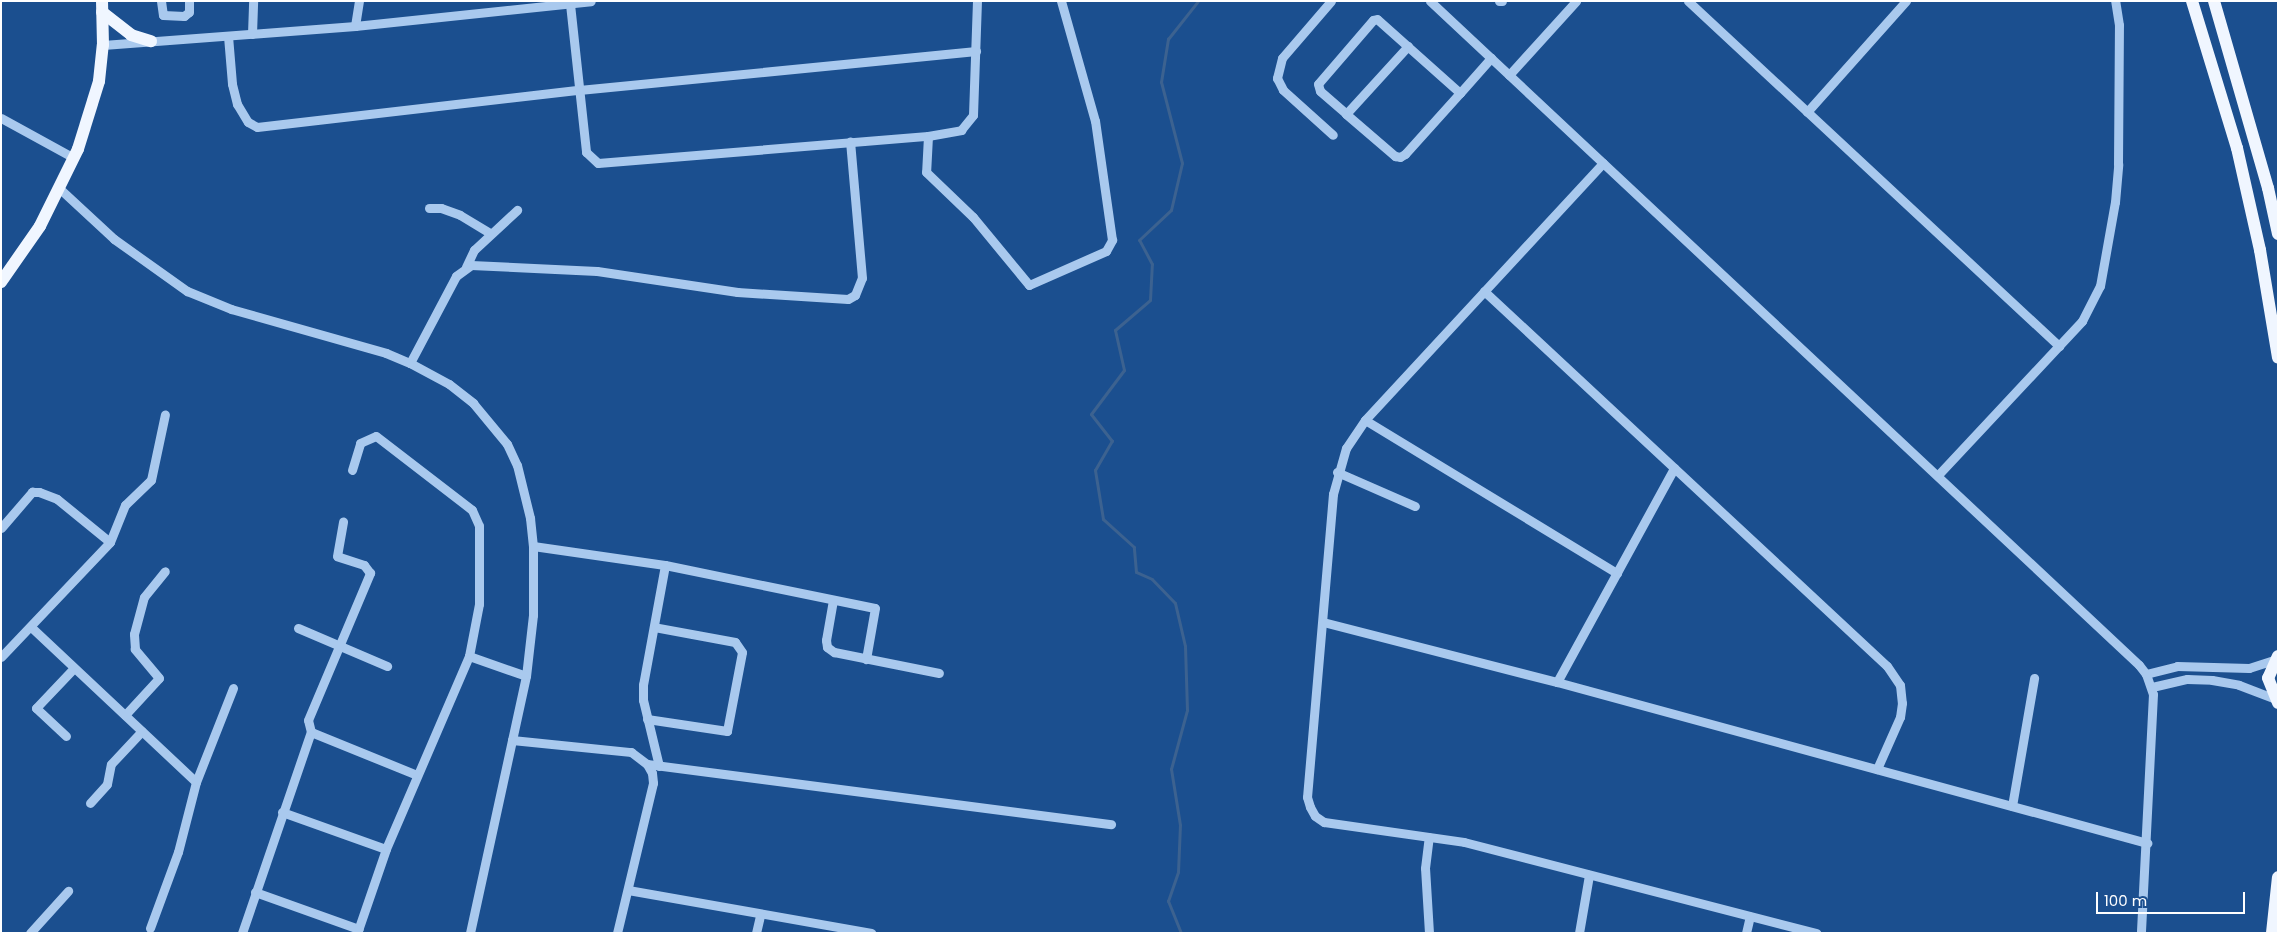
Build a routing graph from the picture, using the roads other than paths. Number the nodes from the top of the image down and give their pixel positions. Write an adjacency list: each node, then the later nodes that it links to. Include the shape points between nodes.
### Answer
1 (162, 1): 2 (street, via 163,15 184,16 189,12)
2 (189, 1)
3 (253, 1): 19 (street)
4 (359, 1): 18 (street)
5 (591, 1): 16 (street)
6 (977, 1): 24 (street)
7 (1061, 1): 33 (street, via 1095,121 1112,240 1106,251 1029,285 984,229 926,172)
8 (1331, 1): 32 (street, via 1282,58 1277,78 1283,90)
9 (1430, 1): 25 (street)
10 (1576, 1): 26 (street)
11 (1688, 1): 29 (street)
12 (1906, 1): 29 (street)
13 (2115, 1): 45 (street, via 2120,25 2121,104 2116,202 2100,286 2093,305)
14 (2192, 1): 46 (main road, via 2237,148 2260,250)
15 (2214, 1): 41 (main road, via 2268,188)
16 (570, 4): 18 (street); 27 (street)
17 (102, 7): 21 (main road, via 131,35); 22 (main road)
18 (355, 26): 19 (street)
19 (252, 34): 20 (street)
20 (228, 36): 21 (street); 27 (street, via 237,104 248,122 257,127)
21 (151, 42): 22 (street)
22 (103, 45): 35 (main road, via 90,116)
23 (1408, 46): 28 (street); 30 (street); 30 (street, via 1380,20 1373,20 1318,84 1320,90)
24 (976, 51): 27 (street); 33 (street, via 973,115 969,124 961,130)
25 (1491, 58): 26 (street); 28 (street)
26 (1509, 75): 36 (street)
27 (578, 90): 34 (street, via 586,152 598,163)
28 (1460, 93): 30 (street, via 1400,157)
29 (1807, 112): 45 (street)
30 (1346, 114)
31 (1, 118): 35 (street)
32 (1333, 135)
33 (928, 136): 34 (street)
34 (850, 142): 42 (street, via 862,278 855,295 848,299 737,292 597,272)
35 (74, 158): 37 (main road)
36 (1603, 163): 44 (street); 53 (street)
37 (60, 189): 43 (main road, via 40,226); 47 (street, via 114,239 187,291 231,309 386,352)
38 (429, 208): 40 (street, via 441,208 460,215)
39 (517, 210): 40 (street)
40 (490, 233): 42 (street, via 474,250)
41 (2278, 234)
42 (466, 267): 47 (street, via 456,276)
43 (1, 282)
44 (1484, 291): 49 (street); 50 (street)
45 (2059, 346): 53 (street)
46 (2278, 357)
47 (410, 363): 58 (street, via 449,384 473,403 507,444 524,491)
48 (165, 414): 57 (street, via 151,480 125,505)
49 (1365, 420): 52 (street, via 1346,448); 61 (street)
50 (1674, 468): 61 (street); 90 (street, via 1891,672 1900,685 1901,710)
51 (352, 470): 68 (street, via 360,443 376,436 478,518 479,604)
52 (1336, 472): 54 (street); 63 (street)
53 (1938, 475): 75 (street, via 2132,656)
54 (1415, 506)
55 (343, 522): 67 (street, via 337,556 364,565 370,574)
56 (1, 528): 57 (street, via 32,492 39,492 57,499)
57 (110, 542): 64 (street)
58 (534, 546): 59 (street); 76 (street, via 533,615)
59 (665, 565): 62 (street); 65 (street)
60 (165, 571): 82 (street, via 144,597 134,634 135,649 159,678)
61 (1617, 572): 78 (street)
62 (833, 600): 71 (street, via 827,647 834,652); 71 (street, via 875,608)
63 (1322, 622): 78 (street); 97 (street, via 1307,798 1310,807 1324,822)
64 (31, 627): 69 (street); 73 (street)
65 (654, 627): 83 (street, via 643,685); 83 (street, via 735,642 742,652 727,731)
66 (298, 628): 67 (street)
67 (339, 647): 72 (street); 85 (street, via 308,720)
68 (469, 656): 76 (street); 91 (street)
69 (1, 657)
70 (2276, 658): 75 (street, via 2249,668 2177,666); 81 (main road, via 2268,678)
71 (866, 659): 74 (street)
72 (387, 666)
73 (74, 668): 82 (street); 86 (street, via 36,708)
74 (939, 673)
75 (2146, 674): 79 (street)
76 (526, 676): 87 (street)
77 (2034, 678): 94 (street)
78 (1557, 682): 90 (street)
79 (2152, 687): 81 (street, via 2187,679 2212,680 2239,685); 98 (street)
80 (232, 688): 92 (street)
81 (2276, 701)
82 (125, 715): 84 (street)
83 (648, 720): 89 (street)
84 (142, 731): 92 (street); 93 (street, via 111,764 107,784)
85 (311, 732): 91 (street); 95 (street)
86 (66, 736)
87 (512, 740): 88 (street, via 631,752); 111 (street)
88 (647, 764): 89 (street); 102 (street, via 653,783)
89 (659, 766): 96 (street)
90 (1877, 769): 94 (street)
91 (417, 775): 99 (street)
92 (196, 782): 107 (street, via 178,852)
93 (90, 803)
94 (2012, 806): 98 (street)
95 (282, 812): 99 (street); 104 (street)
96 (1111, 824)
97 (1429, 837): 100 (street, via 1509,852); 115 (street, via 1425,868)
98 (2147, 843): 119 (street)
99 (386, 849): 108 (street)
100 (1589, 875): 106 (street); 116 (street)
101 (2278, 877): 120 (main road)
102 (628, 890): 105 (street); 112 (street)
103 (68, 891): 109 (street)
104 (255, 892): 108 (street); 110 (street)
105 (760, 915): 113 (street); 114 (street)
106 (1750, 916): 117 (street); 118 (street)
107 (150, 928)
108 (358, 931)
109 (30, 933)
110 (242, 933)
111 (470, 933)
112 (618, 933)
113 (756, 933)
114 (870, 933)
115 (1428, 933)
116 (1578, 933)
117 (1746, 933)
118 (1816, 933)
119 (2141, 933)
120 (2272, 933)

